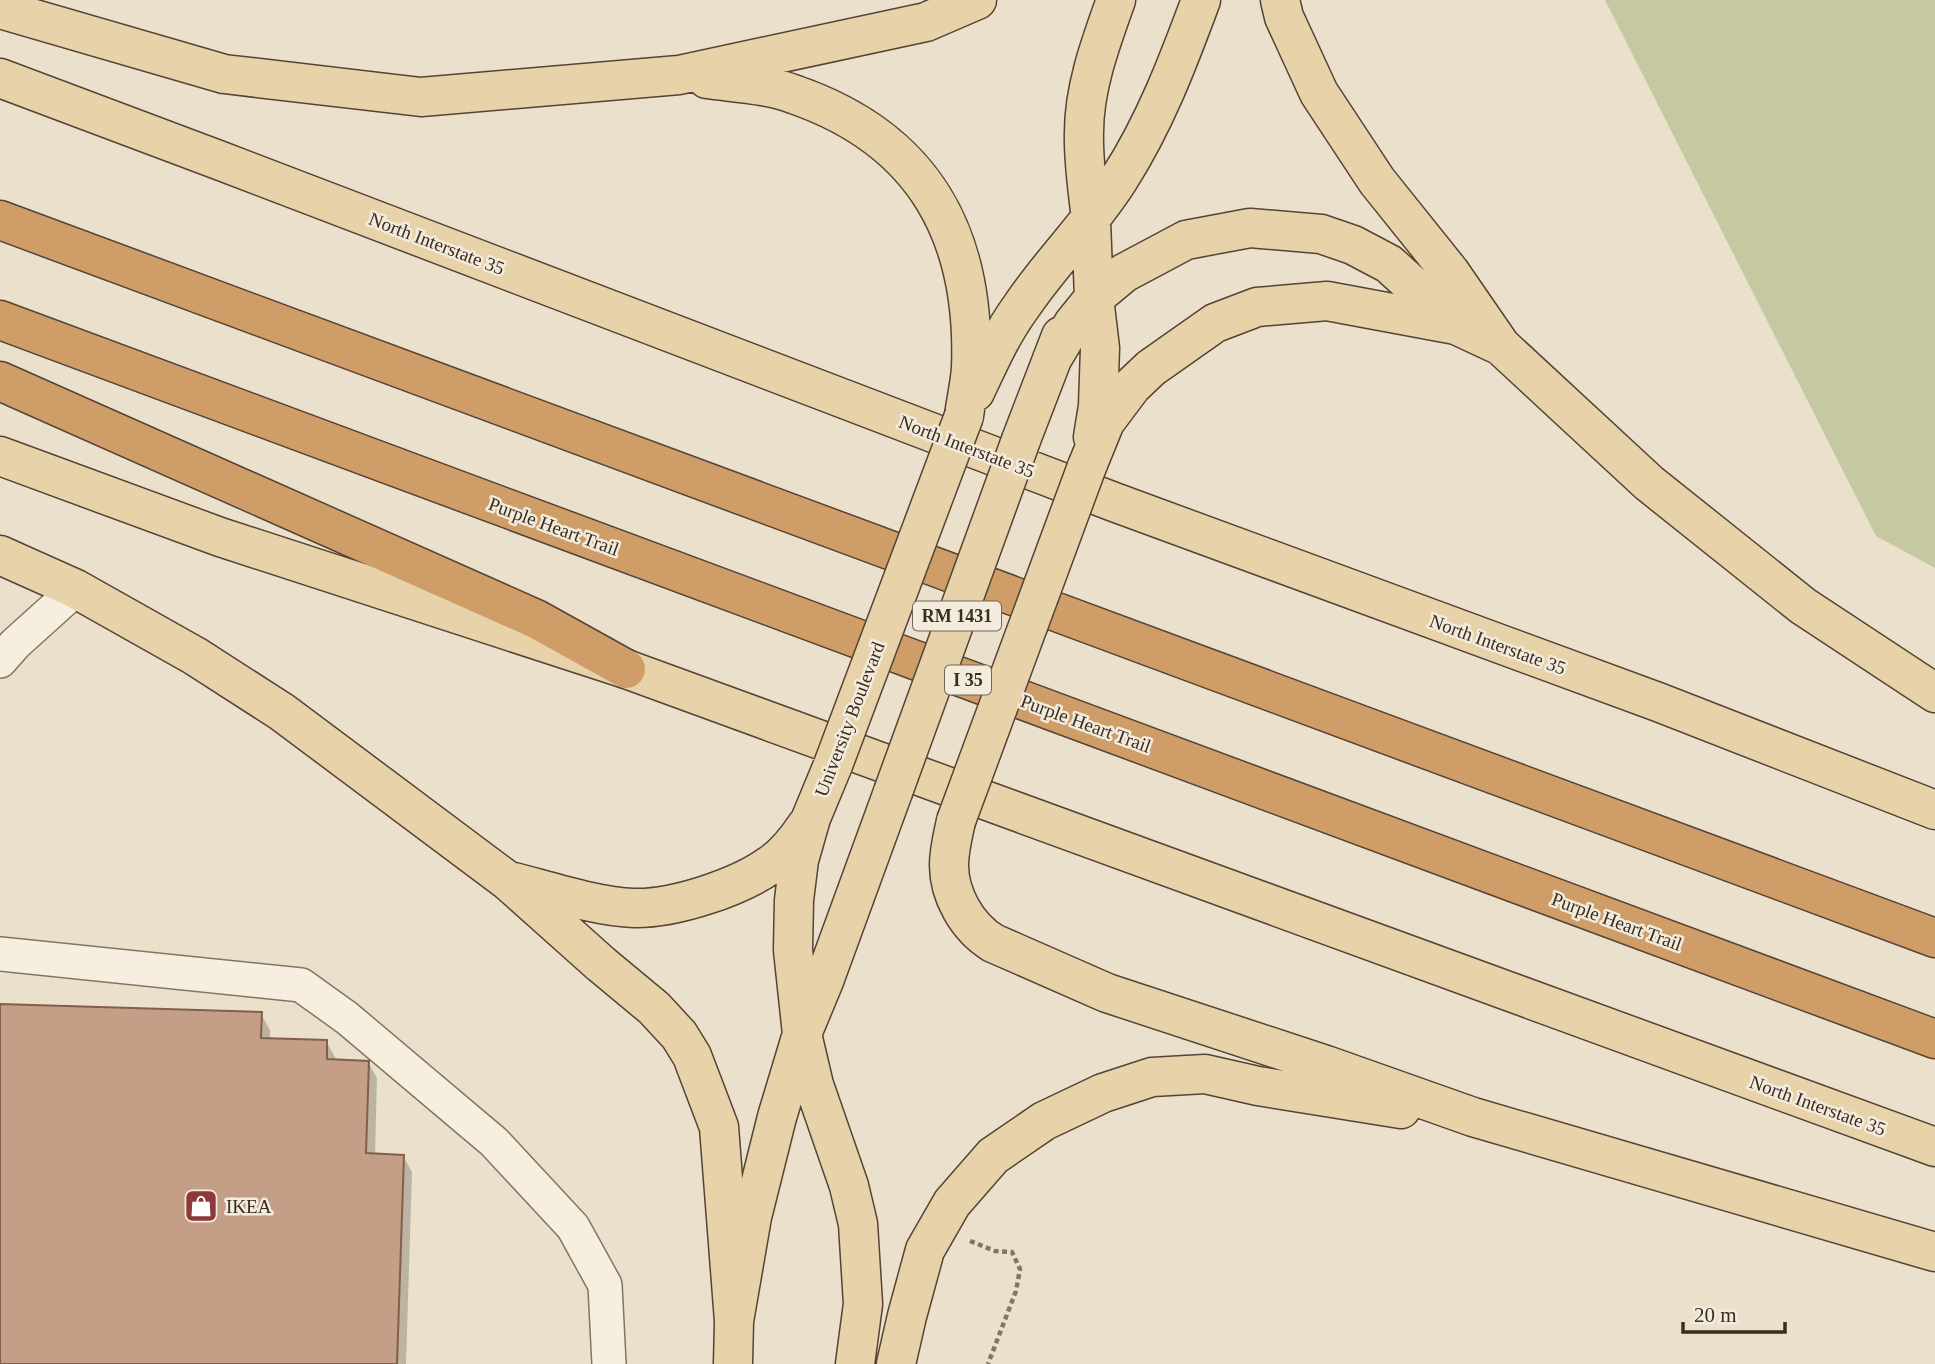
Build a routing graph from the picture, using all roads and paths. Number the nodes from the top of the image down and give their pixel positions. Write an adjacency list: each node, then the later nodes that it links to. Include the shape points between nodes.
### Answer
1 (977, 0): 6 (main road, via 926,22)
2 (1116, 0): 9 (main road, RM 1431, via 1089,87 1084,130)
3 (1201, 0): 9 (main road, RM 1431, via 1142,141)
4 (1280, 0): 13 (main road, via 1319,93 1377,181 1450,272)
5 (0, 9): 6 (main road, via 224,74 421,97)
6 (679, 75): 16 (main road, via 769,87 825,106 881,139 921,181 953,234 967,286 971,371)
7 (0, 78): 24 (main road, North Interstate 35)
8 (0, 220): 27 (highway)
9 (1091, 220): 10 (main road); 14 (main road, RM 1431); 16 (main road, RM 1431, via 1021,307)
10 (1094, 298): 12 (main road, via 1124,273 1186,240 1250,228 1321,234 1353,245 1389,264); 14 (main road); 18 (main road, via 1100,368)
11 (0, 320): 30 (highway, Purple Heart Trail / I 35)
12 (1456, 325): 13 (main road); 18 (main road, via 1327,301 1257,307 1215,323 1151,368 1105,422)
13 (1501, 346): 23 (main road, via 1649,483 1803,606)
14 (1052, 359): 29 (main road, University Boulevard / RM 1431, bridge)
15 (0, 381): 22 (highway, via 536,619)
16 (964, 416): 25 (main road, University Boulevard / RM 1431, bridge)
17 (0, 456): 22 (main road, North Interstate 35, via 220,537)
18 (1087, 464): 31 (main road, bridge, via 956,821 951,886 964,913 993,943 1107,993)
19 (0, 555): 20 (main road)
20 (76, 589): 21 (lane); 26 (main road, via 282,712)
21 (0, 661)
22 (626, 669): 32 (main road, North Interstate 35)
23 (1935, 693)
24 (1935, 810)
25 (811, 818): 26 (main road, via 793,845 770,865 746,879 674,905 634,908 601,904); 29 (main road, University Boulevard / RM 1431, via 794,900 793,950)
26 (508, 881): 35 (main road, via 654,1008 692,1056 719,1127)
27 (1935, 939)
28 (0, 954): 36 (lane, via 301,985 494,1142 573,1227 605,1286)
29 (802, 1034): 35 (main road, University Boulevard, via 760,1182); 38 (main road, University Boulevard, via 858,1224 863,1304)
30 (1935, 1039)
31 (1473, 1117): 34 (main road); 39 (main road, via 1379,1107 1205,1074 1152,1077 1103,1093 1044,1121 993,1156 952,1203 925,1250)
32 (1935, 1147)
33 (962, 1238): 40 (path, via 995,1251 1012,1252 1020,1269)
34 (1935, 1252)
35 (734, 1321): 37 (main road, University Boulevard)
36 (609, 1364)
37 (733, 1364)
38 (855, 1364)
39 (896, 1364)
40 (988, 1364)

